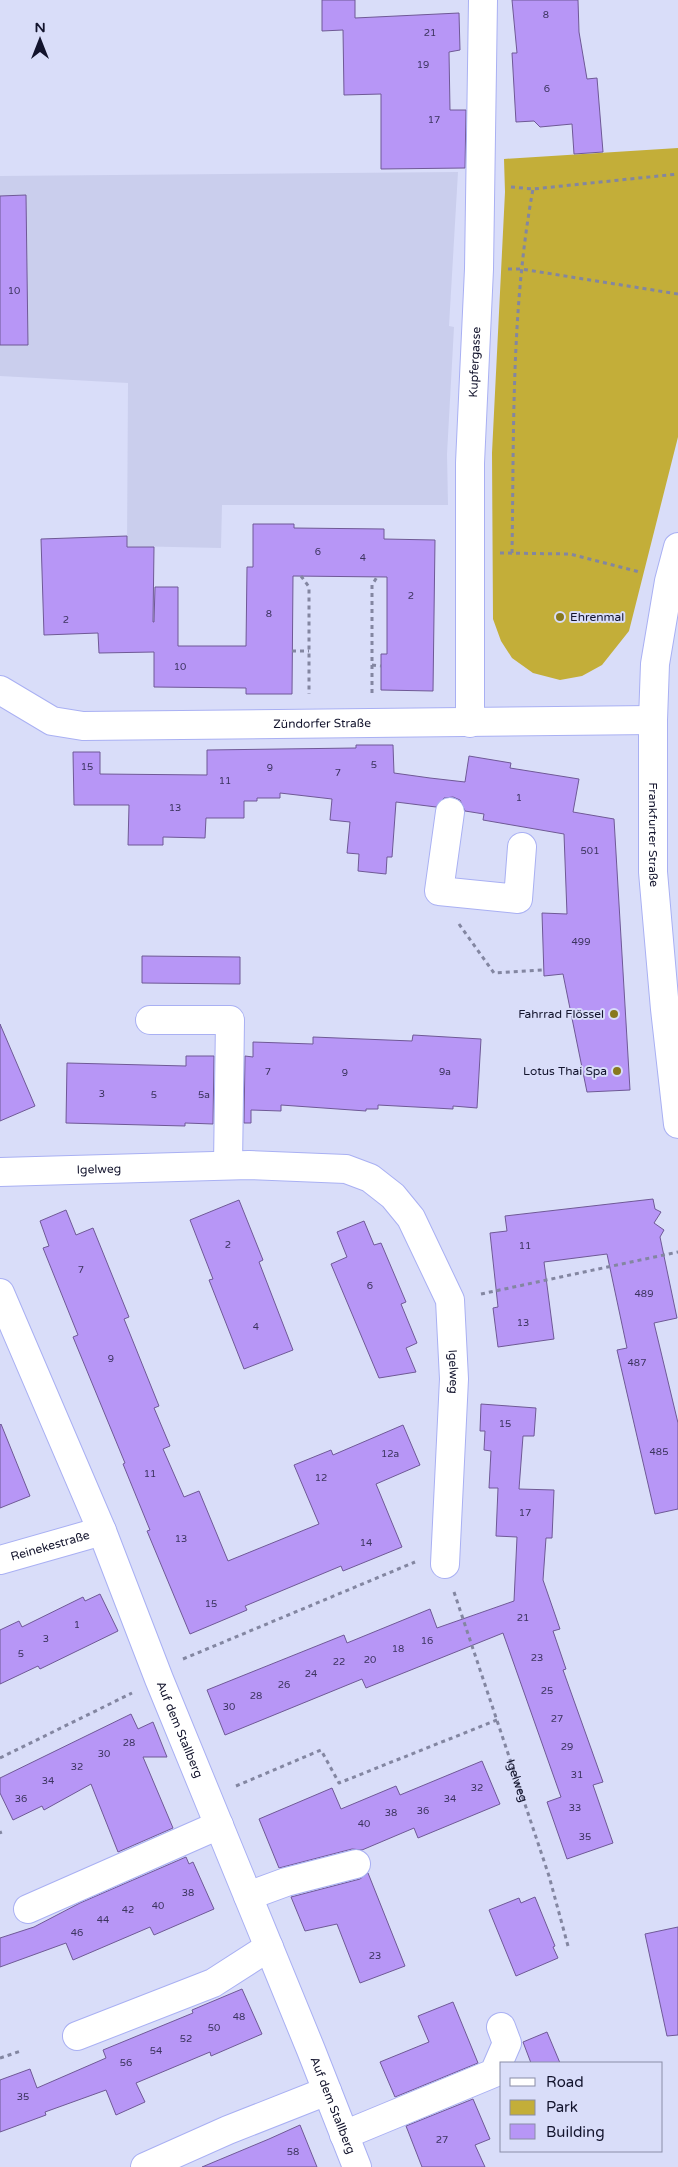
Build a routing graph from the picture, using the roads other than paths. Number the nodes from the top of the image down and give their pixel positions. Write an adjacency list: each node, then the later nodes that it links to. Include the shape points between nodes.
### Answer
1 (483, 0): 5 (street, Kupfergasse, via 479,269 470,463)
2 (678, 546): 4 (street, Frankfurter Straße, via 655,664)
3 (0, 690): 5 (street, Zündorfer Straße, via 52,722 83,726)
4 (653, 720): 5 (street, Zündorfer Straße); 9 (street, Frankfurter Straße, via 653,872)
5 (470, 723)
6 (450, 812): 7 (street, via 439,891 518,899)
7 (522, 847)
8 (150, 1020): 10 (street, via 230,1020)
9 (678, 1124)
10 (228, 1165): 11 (street, Igelweg); 15 (street, Igelweg, via 346,1169 370,1178 393,1196 411,1218 450,1300 454,1380)
11 (0, 1172)
12 (0, 1293): 13 (street, Auf dem Stallberg)
13 (102, 1531): 14 (street, Reinekestraße); 16 (street, Auf dem Stallberg)
14 (0, 1560)
15 (445, 1564)
16 (219, 1825): 18 (street, Auf dem Stallberg); 19 (street)
17 (356, 1864): 18 (street, via 286,1882)
18 (248, 1896): 20 (street, Auf dem Stallberg)
19 (28, 1909)
20 (269, 1947): 22 (street, via 213,1983); 23 (street, Auf dem Stallberg)
21 (501, 2027): 24 (street, via 507,2043 494,2073)
22 (77, 2036)
23 (327, 2091): 24 (street, Auf dem Stallberg); 25 (street)
24 (344, 2135): 26 (street, Auf dem Stallberg)
25 (145, 2167)
26 (357, 2167)

